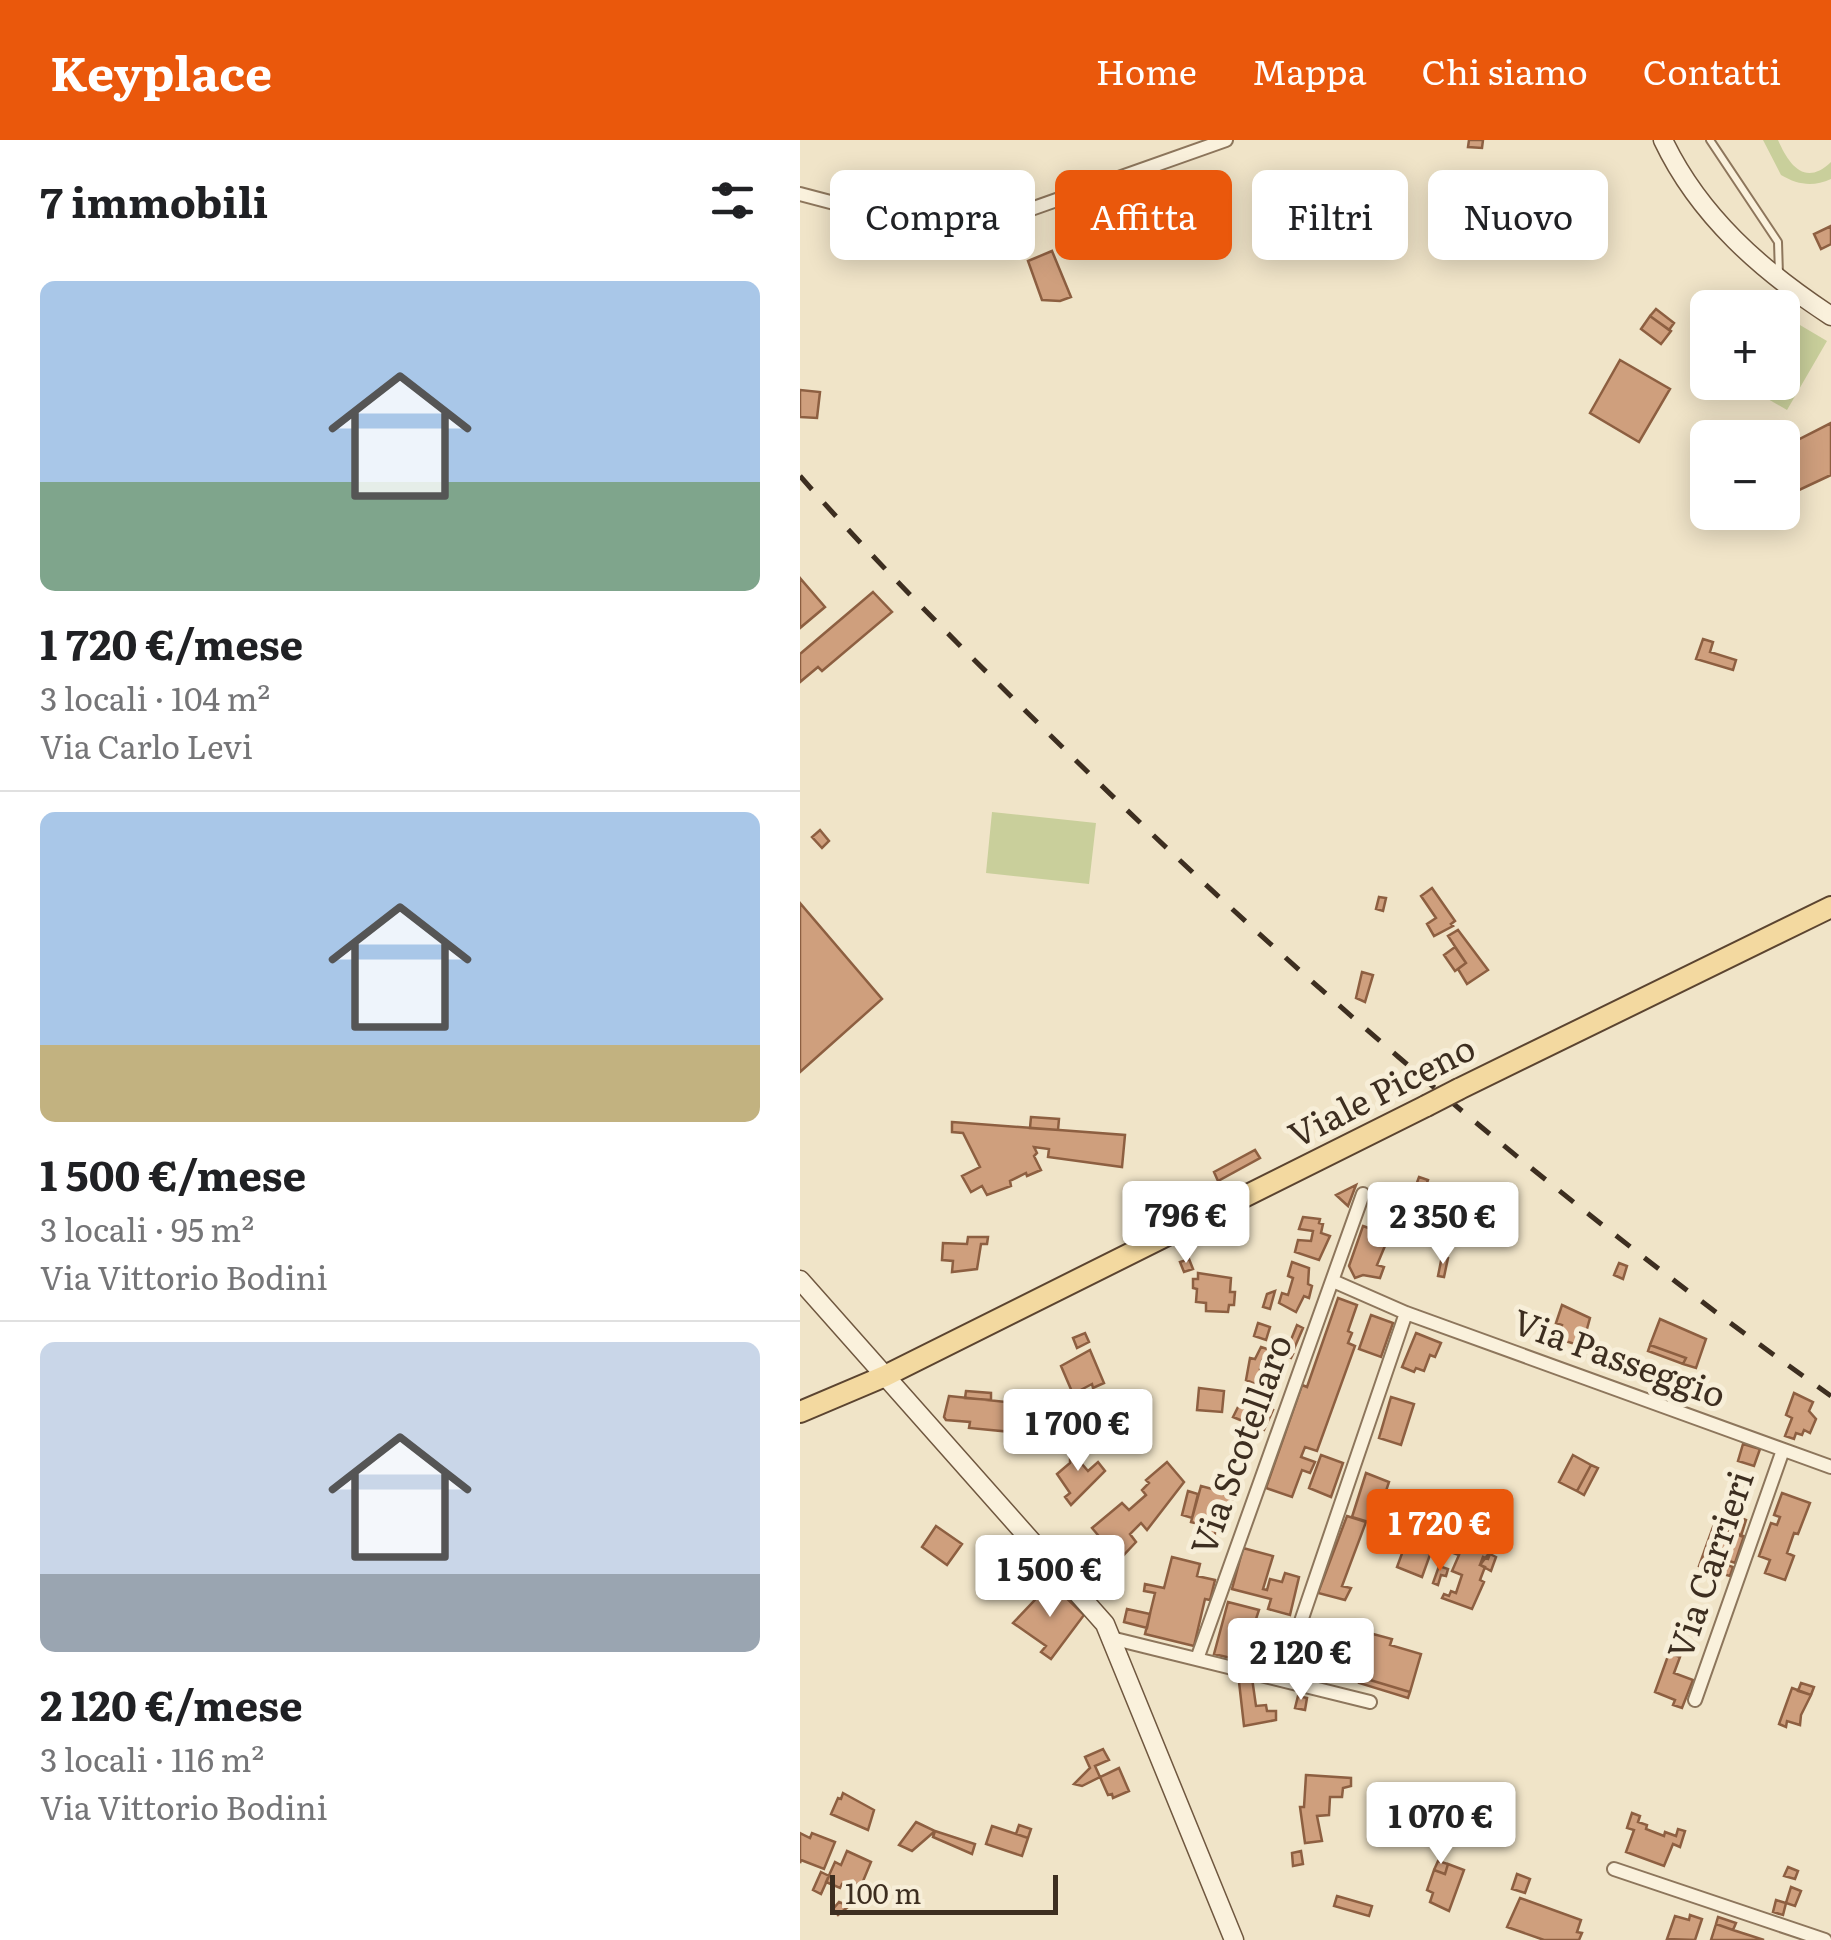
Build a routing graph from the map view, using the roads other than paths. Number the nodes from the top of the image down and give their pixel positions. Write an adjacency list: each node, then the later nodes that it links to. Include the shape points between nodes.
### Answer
1 (1226, 140): 4 (street, via 1017,214 876,214)
2 (1663, 140): 5 (street, via 1737,245)
3 (1710, 140): 5 (lane, via 1778,242)
4 (800, 194)
5 (1779, 281): 6 (street)
6 (1831, 316)
7 (1831, 907): 12 (main road, Viale Piceno, bridge)
8 (1363, 1194): 10 (street, Via Scotellaro)
9 (800, 1280): 12 (street)
10 (1332, 1282): 11 (street, Via Passeggio); 17 (street, Via Scotellaro)
11 (1406, 1313): 14 (street, Via Passeggio); 18 (street)
12 (885, 1376): 13 (main road, Viale Piceno); 16 (street)
13 (800, 1412)
14 (1783, 1450): 15 (street, Via Passeggio); 19 (street, Via Carrieri)
15 (1831, 1467)
16 (1111, 1638): 17 (street); 22 (street)
17 (1197, 1659): 18 (street)
18 (1282, 1680): 20 (street)
19 (1695, 1700)
20 (1370, 1702)
21 (1614, 1869): 23 (street)
22 (1234, 1940)
23 (1825, 1940)

